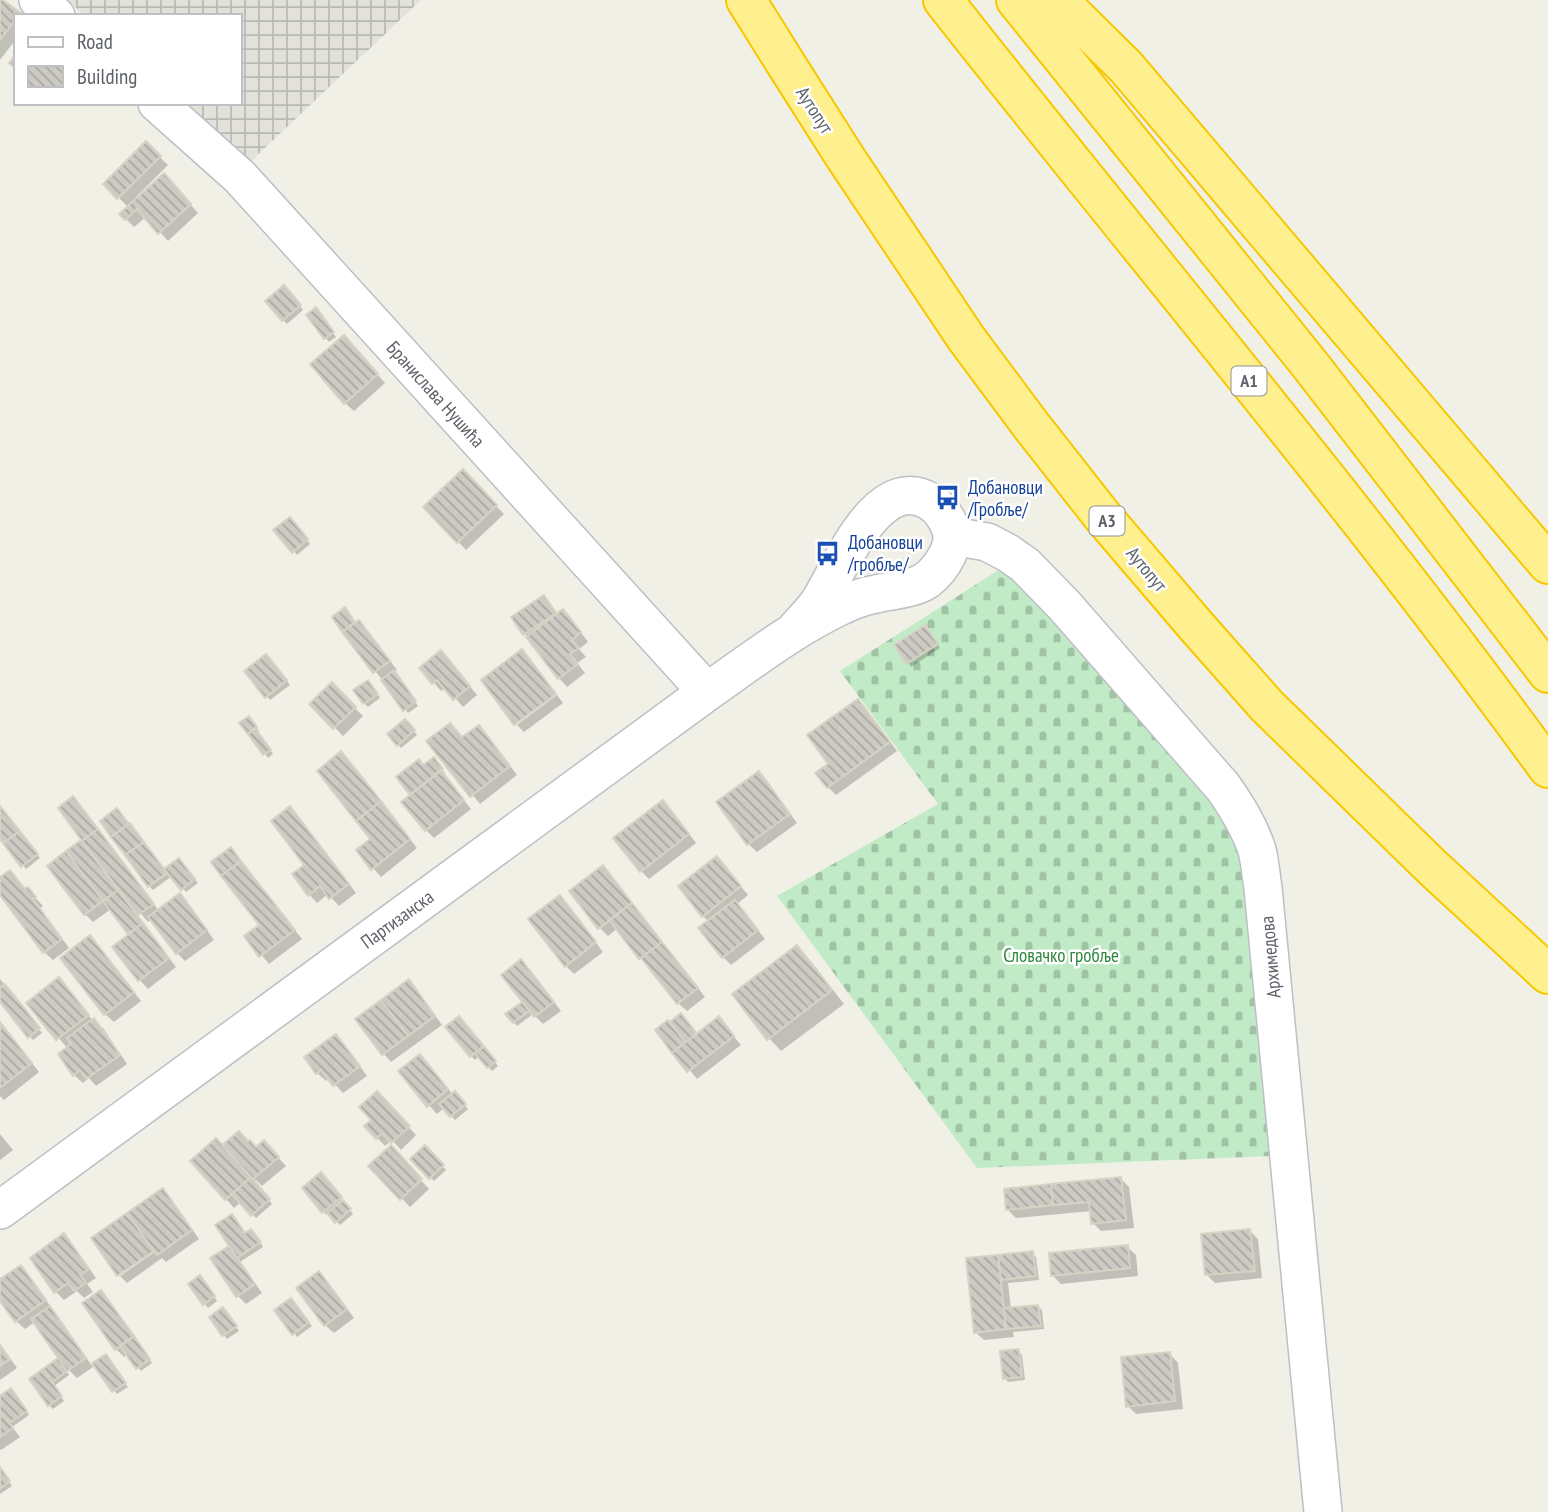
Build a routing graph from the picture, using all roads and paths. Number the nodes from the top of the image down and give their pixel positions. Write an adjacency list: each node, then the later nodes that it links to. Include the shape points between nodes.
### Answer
1 (38, 0): 6 (street)
2 (747, 0): 14 (highway, Аутопут / A3, via 966,338 1104,517 1267,705)
3 (943, 0): 13 (highway, A1, via 1328,478)
4 (1016, 0): 11 (highway, via 1311,366)
5 (1058, 0): 9 (highway, via 1126,67)
6 (54, 14)
7 (159, 105): 12 (street, Бранислава Нушића, via 240,177)
8 (952, 536): 10 (street, via 938,569 924,582 842,605); 10 (street, via 939,508 928,500 903,496 891,502 874,513 860,531 819,602); 16 (street, Архимедова, via 987,542 1025,565 1223,787 1249,829 1263,888)
9 (1548, 564)
10 (795, 630): 12 (street, Партизанска)
11 (1548, 673)
12 (707, 692): 15 (street, Партизанска)
13 (1548, 768)
14 (1548, 974)
15 (0, 1210)
16 (1323, 1512)

